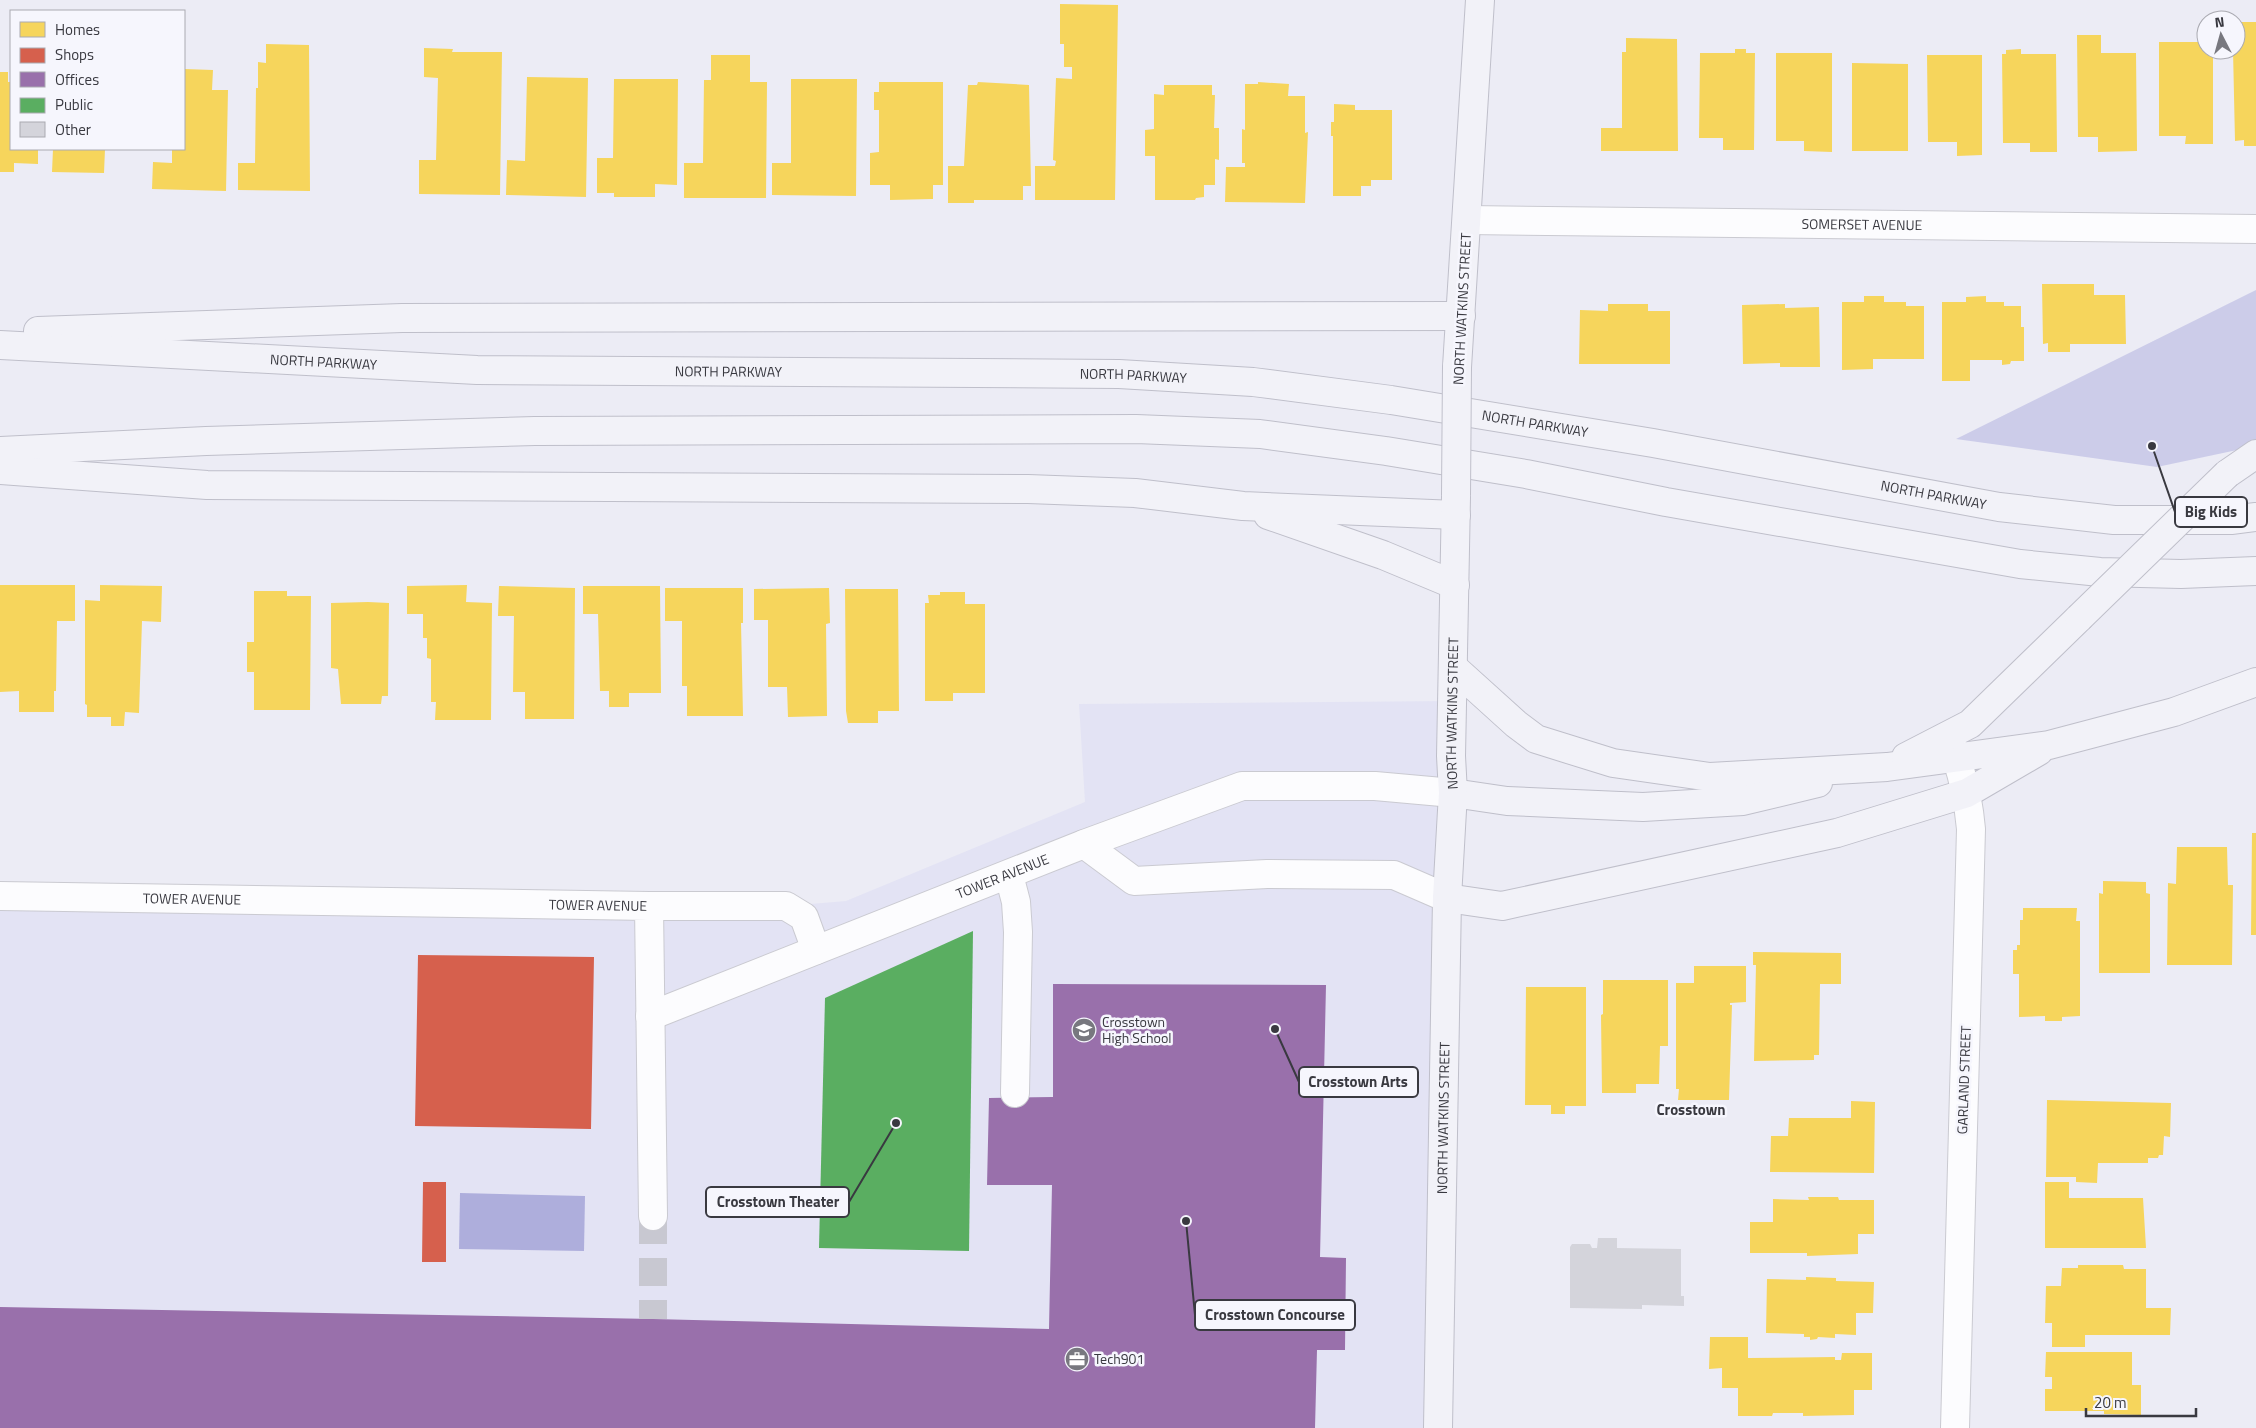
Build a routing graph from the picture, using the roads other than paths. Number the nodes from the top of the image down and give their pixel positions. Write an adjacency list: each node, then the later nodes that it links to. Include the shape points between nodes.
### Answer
1 (1480, 0): 2 (main road, NORTH WATKINS STREET)
2 (1467, 220): 3 (street, SOMERSET AVENUE); 4 (main road, NORTH WATKINS STREET)
3 (2256, 228)
4 (1461, 316): 5 (main road, via 402,318); 10 (main road, NORTH WATKINS STREET, bridge)
5 (0, 332)
6 (0, 345): 12 (main road, NORTH PARKWAY, via 477,370 1119,374 1253,382 1391,400 1643,441 1999,507 2114,520)
7 (0, 451): 13 (main road, via 535,431 1136,428 1260,434 1526,474 2020,564 2100,572 2181,574)
8 (2256, 454): 18 (main road, bridge, via 2227,474 1970,724)
9 (0, 470): 11 (main road, via 206,484 1037,489 1135,492)
10 (1456, 505): 11 (main road); 14 (main road, NORTH WATKINS STREET)
11 (1243, 506): 14 (main road, via 1383,555)
12 (2256, 517)
13 (2256, 571)
14 (1455, 585): 15 (main road, NORTH WATKINS STREET)
15 (1453, 667): 19 (main road, via 1536,739 1612,763 1710,777); 20 (main road, NORTH WATKINS STREET)
16 (2256, 682): 17 (main road, via 2174,712)
17 (2049, 745): 18 (main road); 21 (main road)
18 (1953, 746): 19 (main road); 21 (street, GARLAND STREET)
19 (1887, 766): 20 (main road, via 1733,802 1643,807 1507,801)
20 (1453, 792): 22 (street, TOWER AVENUE, via 1375,786 1242,786); 25 (main road, NORTH WATKINS STREET)
21 (1967, 793): 25 (main road, via 1837,833 1502,906); 32 (street, GARLAND STREET, via 1971,829)
22 (1084, 844): 23 (street, TOWER AVENUE); 25 (street, via 1134,881 1267,874 1394,875)
23 (1008, 875): 27 (street, TOWER AVENUE); 29 (street, via 1016,902 1018,932)
24 (0, 896): 26 (street, TOWER AVENUE)
25 (1447, 898): 31 (main road, NORTH WATKINS STREET)
26 (649, 906): 27 (street, via 786,906 804,917); 28 (street, TOWER AVENUE)
27 (816, 950): 28 (street, TOWER AVENUE)
28 (650, 1016): 30 (street)
29 (1015, 1093)
30 (653, 1216)
31 (1438, 1428)
32 (1955, 1428)

